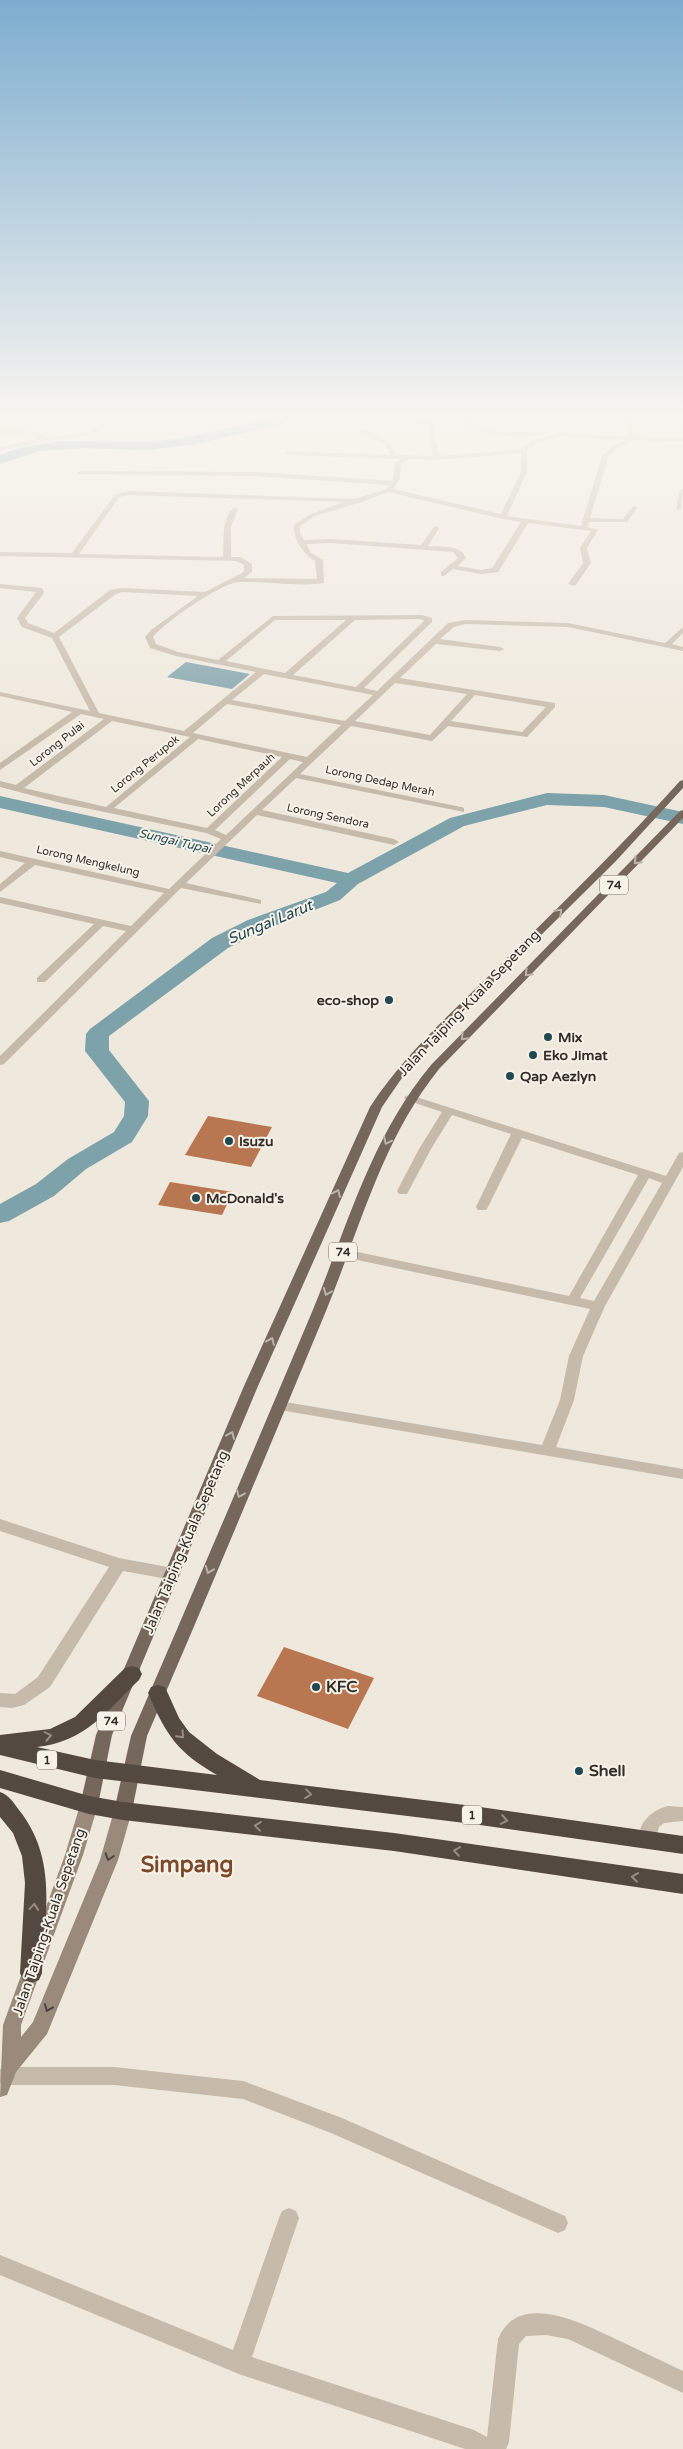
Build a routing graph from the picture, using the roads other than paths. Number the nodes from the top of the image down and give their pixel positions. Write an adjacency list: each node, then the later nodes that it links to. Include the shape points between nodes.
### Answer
1 (96, 525): 11 (street)
2 (229, 525): 12 (street)
3 (297, 525): 8 (street)
4 (522, 525): 13 (street, via 495,570 481,572)
5 (561, 525): 7 (street)
6 (436, 528): 9 (street)
7 (584, 528): 16 (street, via 595,531 583,545 587,563)
8 (302, 542): 9 (street); 15 (street, via 308,554 319,560 321,581)
9 (424, 547): 13 (street, via 448,548 460,553 462,558)
10 (0, 554): 11 (street)
11 (74, 556): 12 (street)
12 (227, 559): 15 (street, via 248,564 248,572)
13 (452, 567): 14 (street)
14 (444, 574)
15 (239, 580): 18 (street)
16 (572, 584)
17 (0, 586): 21 (street, via 39,590 21,618 25,625)
18 (206, 594): 21 (street, via 113,592); 26 (street, via 158,627 149,641 162,650)
19 (354, 617): 26 (street, via 273,618); 28 (street); 30 (street, via 422,617 429,620)
20 (683, 629): 23 (street)
21 (56, 636): 36 (street)
22 (434, 641): 23 (street, via 451,625 464,622 552,623); 24 (street); 29 (street)
23 (666, 646): 25 (street)
24 (500, 649)
25 (683, 649)
26 (220, 662): 27 (street)
27 (262, 670): 28 (street); 34 (street)
28 (288, 676): 30 (street)
29 (394, 680): 31 (street); 33 (street)
30 (359, 689): 33 (street)
31 (473, 692): 38 (street); 38 (street, via 552,705 524,735)
32 (0, 694): 35 (street)
33 (380, 694): 39 (street)
34 (226, 701): 39 (street); 40 (street)
35 (78, 711): 36 (street); 44 (street)
36 (96, 714): 37 (street)
37 (110, 718): 40 (street); 48 (street, Lorong Pulai)
38 (446, 723): 39 (street, via 432,738)
39 (349, 724): 43 (street)
40 (186, 734): 41 (street)
41 (197, 736): 42 (street); 49 (street, Lorong Perupok)
42 (288, 756): 43 (street); 53 (street, Lorong Merpauh)
43 (308, 760): 45 (street)
44 (0, 767)
45 (294, 774): 50 (street, Lorong Dedap Merah); 51 (street)
46 (683, 783): 82 (main road, Jalan Taiping-Kuala Sepetang / 74, one-way to 46, via 251,1386 384,1092 437,1032 648,822)
47 (0, 784): 48 (street)
48 (18, 788): 49 (street)
49 (107, 810): 53 (street)
50 (461, 810)
51 (257, 812): 54 (street); 55 (street, Lorong Sendora)
52 (683, 813): 66 (main road, Jalan Taiping-Kuala Sepetang / 74, one-way to 66, via 435,1067)
53 (209, 831): 54 (street)
54 (225, 842): 58 (street)
55 (394, 842)
56 (0, 854): 57 (street, Lorong Mengkelung)
57 (33, 861): 58 (street, Lorong Mengkelung); 59 (street)
58 (175, 888): 61 (street, Lorong Mengkelung); 63 (street)
59 (0, 889)
60 (0, 900): 62 (street)
61 (257, 902)
62 (100, 924): 63 (street); 64 (street)
63 (133, 930): 65 (street)
64 (41, 980)
65 (0, 1062)
66 (410, 1098): 67 (street); 74 (main road, Jalan Taiping-Kuala Sepetang / 74, one-way to 74, via 384,1149)
67 (449, 1111): 68 (street); 72 (street)
68 (518, 1133): 70 (street); 73 (street)
69 (683, 1156): 71 (street)
70 (645, 1174): 71 (street); 75 (street)
71 (669, 1182): 76 (street)
72 (403, 1191)
73 (482, 1207)
74 (343, 1253): 75 (street); 77 (main road, Jalan Taiping-Kuala Sepetang / 74, one-way to 77)
75 (572, 1301): 76 (street)
76 (598, 1306): 78 (street, via 576,1356 567,1400)
77 (279, 1406): 78 (street); 84 (main road, Jalan Taiping-Kuala Sepetang / 74, one-way to 84)
78 (547, 1451): 79 (street)
79 (683, 1474)
80 (0, 1525): 81 (street)
81 (119, 1564): 82 (street); 85 (street, via 44,1682 27,1696 5,1702)
82 (173, 1574): 83 (main road, Jalan Taiping-Kuala Sepetang / 74)
83 (132, 1674): 86 (highway, one-way to 83, via 53,1737 82,1723); 88 (main road, Jalan Taiping-Kuala Sepetang / 74, via 104,1735)
84 (158, 1693): 89 (main road, Jalan Taiping-Kuala Sepetang / 74, via 140,1736); 91 (highway, one-way to 91, via 173,1727 191,1747)
85 (0, 1700)
86 (0, 1743)
87 (0, 1748): 88 (highway, 1)
88 (95, 1769): 89 (highway, 1); 93 (main road, Jalan Taiping-Kuala Sepetang / 74)
89 (132, 1773): 91 (highway, 1); 94 (main road, Jalan Taiping-Kuala Sepetang / 74)
90 (0, 1779): 93 (highway, 1)
91 (260, 1788): 96 (highway, 1, one-way to 96)
92 (0, 1801): 99 (highway, one-way to 92, via 36,1883 33,1856 21,1828)
93 (88, 1805): 94 (highway, 1); 99 (main road, Jalan Taiping-Kuala Sepetang / 74, via 74,1855)
94 (123, 1811): 98 (highway, 1, one-way to 94, via 394,1842); 100 (main road, Jalan Taiping-Kuala Sepetang / 74, one-way to 100, via 109,1860 40,2028)
95 (683, 1814): 96 (street, via 667,1812 656,1818 649,1828)
96 (648, 1840): 97 (highway, 1)
97 (683, 1845)
98 (683, 1884)
99 (31, 1973): 100 (main road, Jalan Taiping-Kuala Sepetang / 74, via 12,2025)
100 (4, 2077): 102 (street, via 114,2076 243,2090 335,2125)
101 (289, 2218): 104 (street)
102 (558, 2223)
103 (0, 2265): 104 (street)
104 (239, 2364): 106 (street, via 474,2441)
105 (683, 2382): 107 (street, via 570,2329 546,2324 521,2326 509,2339 498,2442)
106 (485, 2449)
107 (493, 2449)

